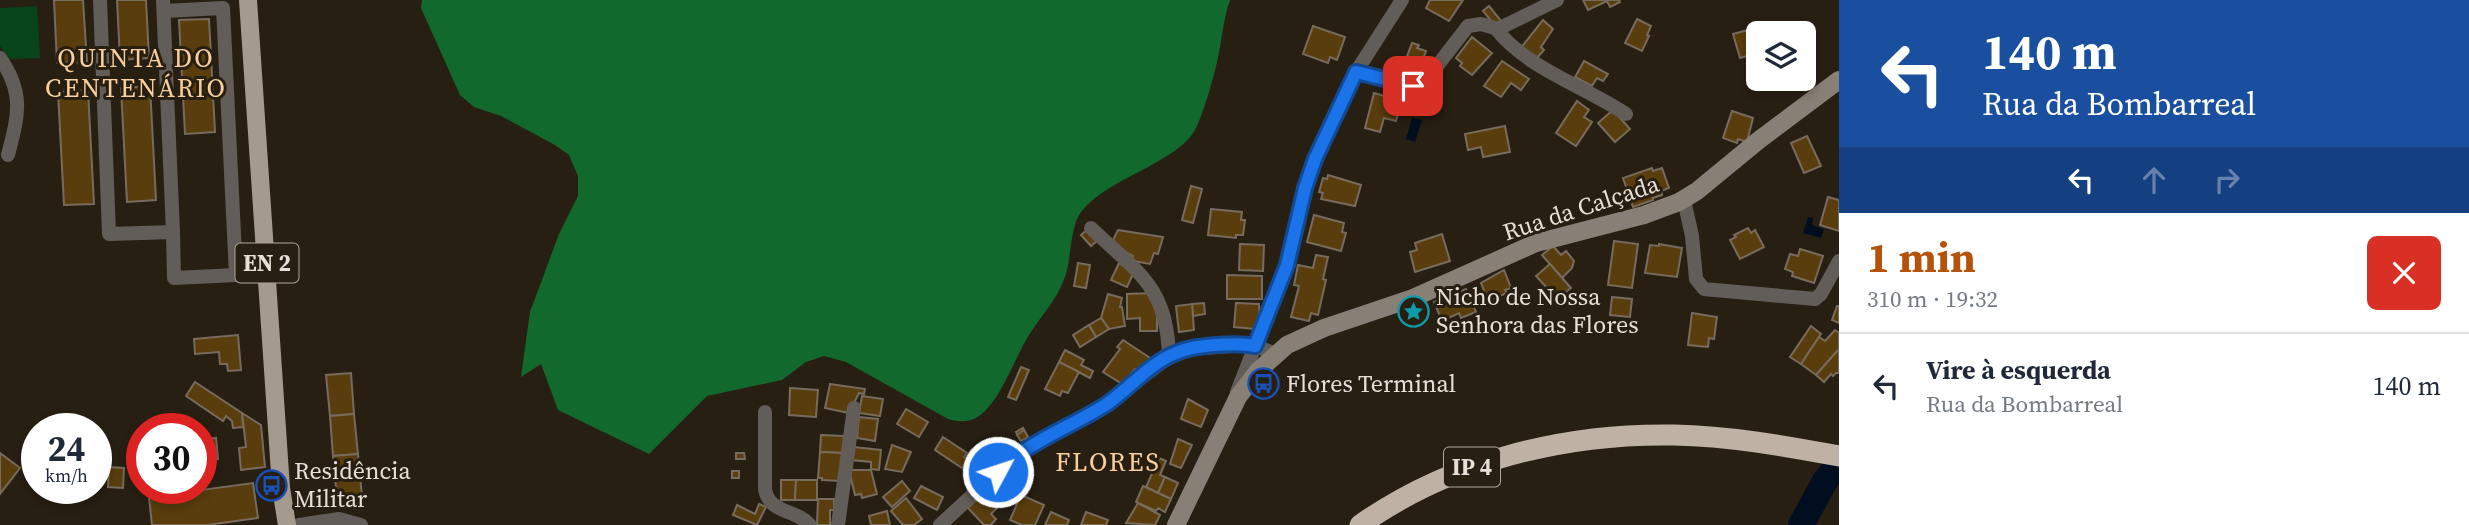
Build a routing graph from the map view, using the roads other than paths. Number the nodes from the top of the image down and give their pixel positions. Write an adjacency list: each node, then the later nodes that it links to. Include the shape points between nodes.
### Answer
1 (100, 0): 14 (street, via 110,234)
2 (248, 0): 25 (main road, EN 2)
3 (1402, 0): 8 (street)
4 (1557, 0): 6 (street)
5 (163, 6): 14 (street); 14 (street, via 223,8 236,275 174,278)
6 (1496, 29): 8 (street, via 1468,26 1427,79 1416,86); 10 (street, via 1534,62)
7 (0, 58): 11 (street, via 13,80 18,107)
8 (1356, 72): 16 (street, via 1315,159 1287,265)
9 (1839, 80): 12 (street, Rua da Calçada)
10 (1626, 114)
11 (8, 155)
12 (1684, 200): 15 (street, via 1696,279 1704,289 1815,299); 17 (street, Rua da Calçada, via 1536,243 1396,305 1314,332)
13 (1091, 228): 18 (street, via 1157,296 1166,322)
14 (173, 232)
15 (1839, 261)
16 (1255, 346): 17 (street); 18 (street, via 1189,349); 21 (street)
17 (1275, 354): 21 (street, Rua da Calçada, via 1250,380)
18 (1169, 356): 30 (street, via 1100,408 1017,454)
19 (853, 408): 29 (street)
20 (765, 412): 28 (street, via 767,499)
21 (1227, 419): 31 (street, Rua da Calçada)
22 (1594, 445): 23 (highway, IP 4, via 1654,435 1769,444); 24 (highway, IP 4, via 1712,449); 32 (highway, IP 4, via 1552,445 1465,470 1387,506); 33 (highway, IP 4, via 1457,485)
23 (1839, 456)
24 (1839, 466)
25 (286, 525)
26 (299, 525): 27 (street, via 339,519)
27 (361, 525)
28 (810, 525)
29 (838, 525)
30 (940, 525)
31 (1176, 525)
32 (1360, 525)
33 (1382, 525)

